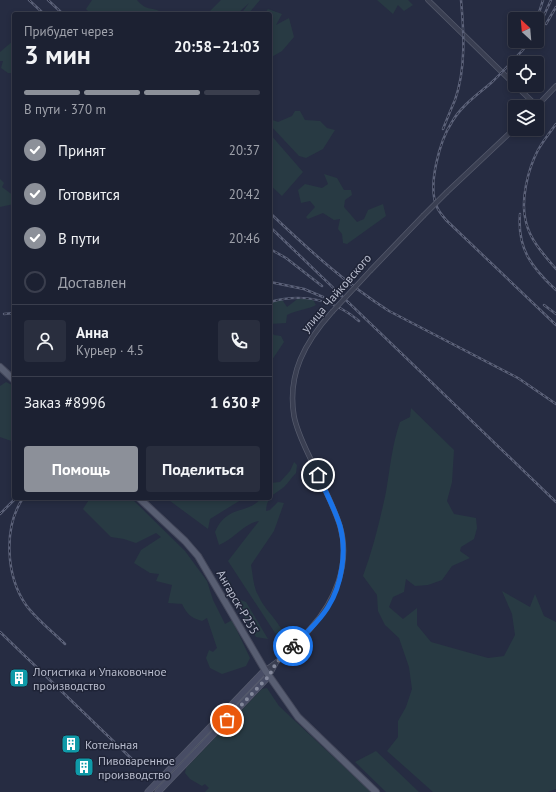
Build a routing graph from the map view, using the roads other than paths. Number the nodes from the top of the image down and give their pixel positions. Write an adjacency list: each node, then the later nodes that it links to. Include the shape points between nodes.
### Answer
1 (428, 0): 2 (street)
2 (508, 78)
3 (556, 86): 6 (street)
4 (522, 92): 5 (street)
5 (530, 100)
6 (542, 100)
7 (508, 135): 11 (street, улица Чайковского, bridge, via 447,192 371,270 317,329 303,352 294,381 294,417 299,434 340,526 341,572 328,608)
8 (0, 367): 9 (main road)
9 (12, 378)
10 (141, 500): 12 (main road, Ангарск-Р255, via 186,541 198,556)
11 (276, 663): 12 (street, улица Чайковского); 13 (street, улица Чайковского)
12 (265, 670): 13 (main road, Ангарск-Р255); 14 (main road, улица Чайковского)
13 (269, 676): 15 (main road, улица Чайковского); 16 (main road, Ангарск-Р255, via 309,729)
14 (148, 792)
15 (158, 792)
16 (376, 792)

